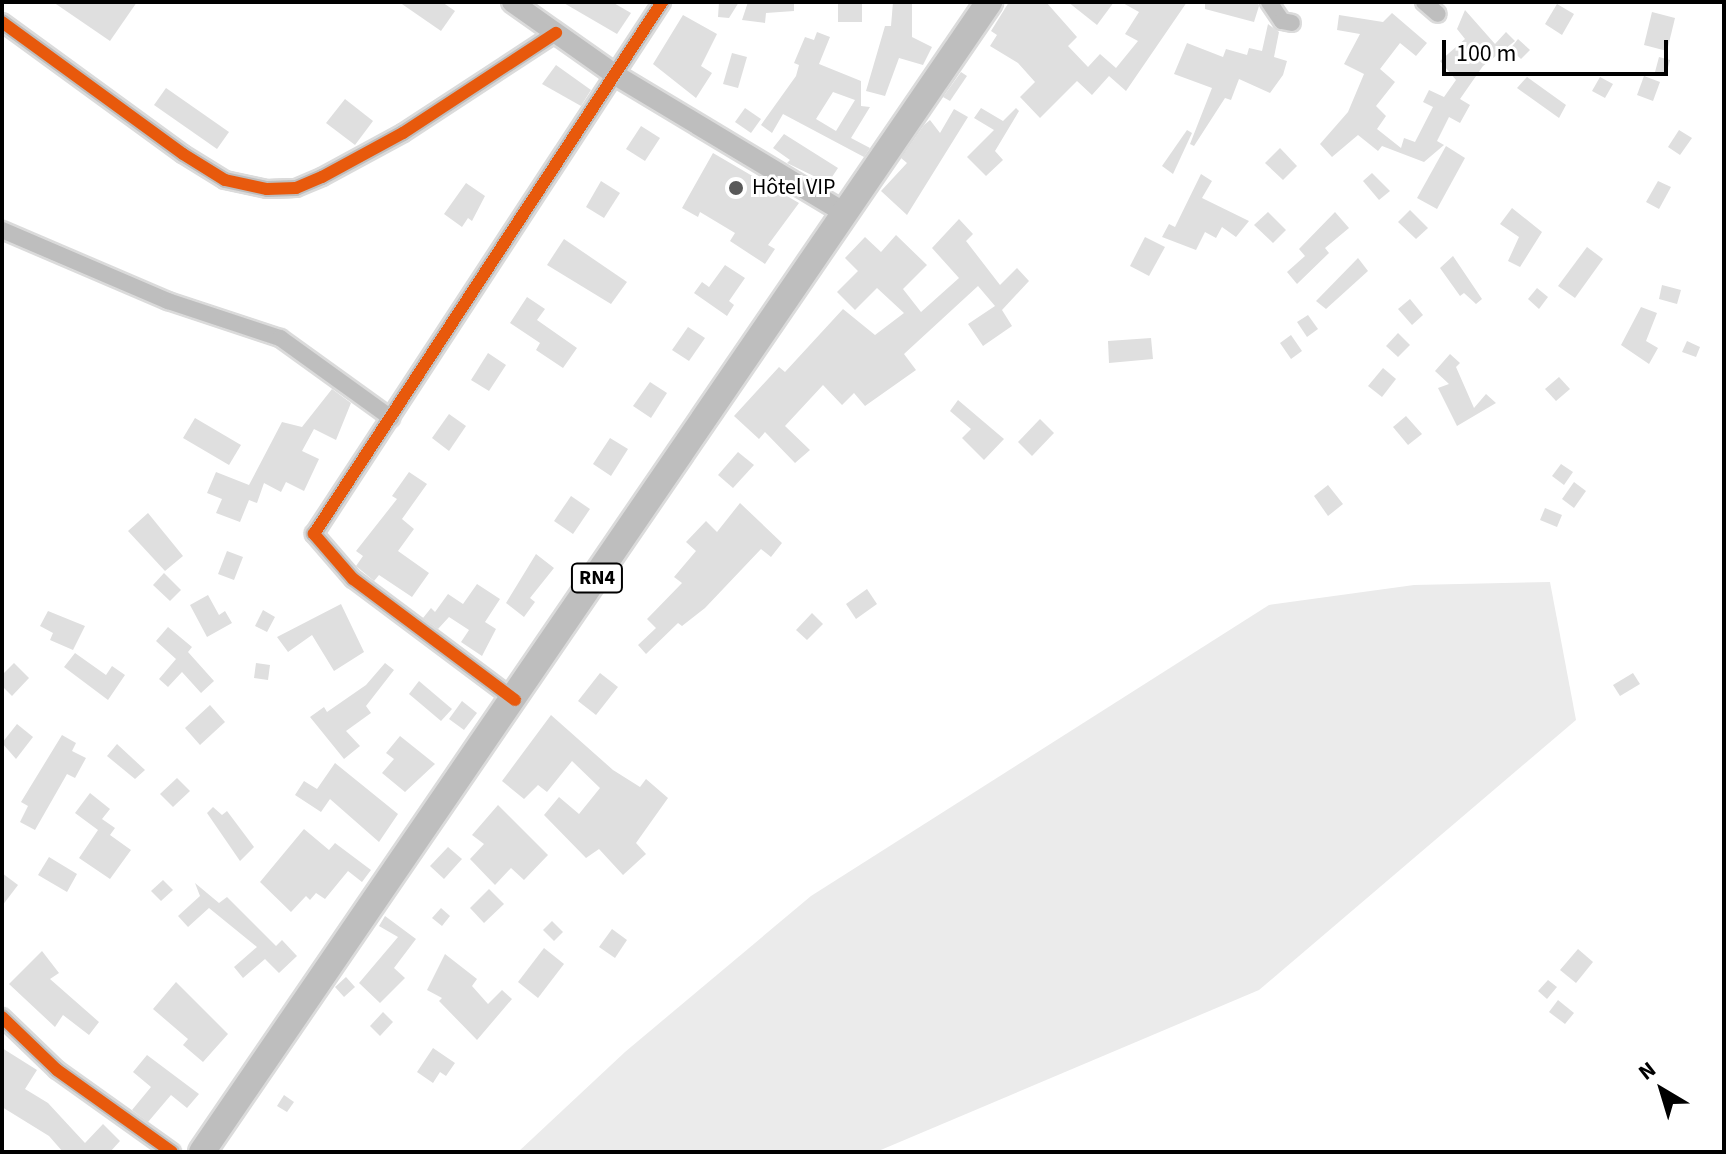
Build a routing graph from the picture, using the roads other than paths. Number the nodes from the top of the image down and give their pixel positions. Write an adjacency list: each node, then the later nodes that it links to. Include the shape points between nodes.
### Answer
1 (512, 2): 9 (street)
2 (662, 2): 10 (street)
3 (989, 2): 11 (highway, RN4)
4 (1269, 2): 8 (street, via 1282,21)
5 (1424, 2): 6 (street)
6 (1438, 14)
7 (2, 22): 9 (street, via 183,154 225,180 267,189 296,188 322,177 403,133)
8 (1292, 23)
9 (556, 33): 10 (street)
10 (617, 76): 11 (street); 13 (street)
11 (843, 212): 14 (highway, RN4)
12 (2, 230): 13 (street, via 168,301 280,338)
13 (391, 418): 14 (street, via 314,534 353,579)
14 (515, 700): 17 (highway, RN4)
15 (2, 1017): 16 (street, via 57,1070)
16 (172, 1152)
17 (202, 1152)

